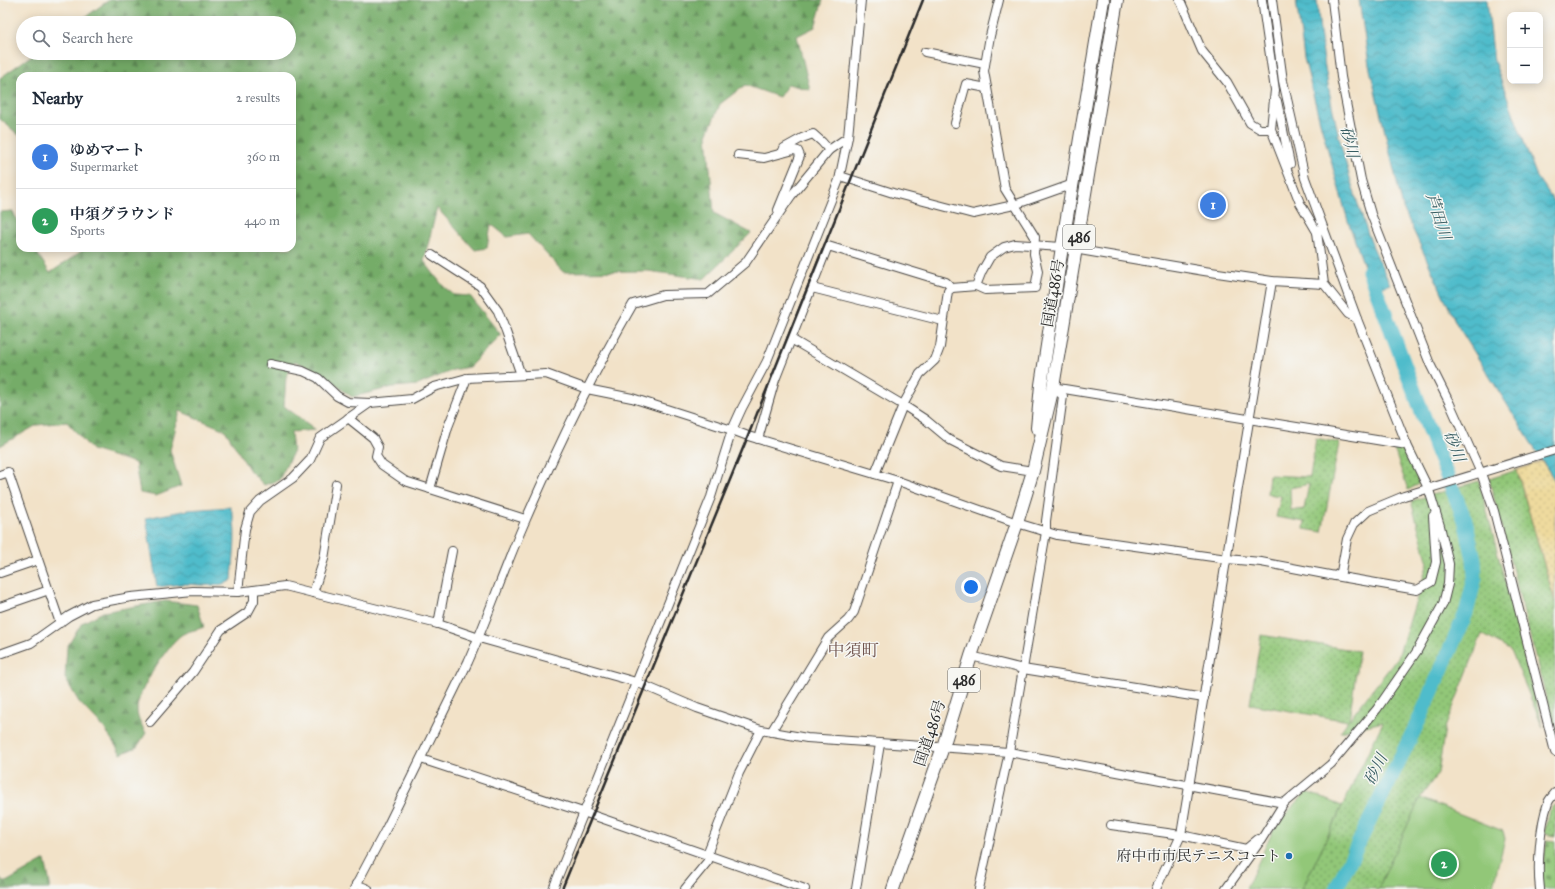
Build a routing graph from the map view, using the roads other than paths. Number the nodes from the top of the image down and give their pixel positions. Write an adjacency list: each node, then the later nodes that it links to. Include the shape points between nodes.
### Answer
1 (861, 0): 15 (street)
2 (999, 0): 10 (street)
3 (1103, 0): 20 (highway, 国道486号 / 486)
4 (1117, 0): 27 (highway, 国道486号 / 486)
5 (1180, 0): 14 (street, via 1202,51 1227,82 1250,123 1260,130)
6 (1262, 0): 12 (street)
7 (1272, 0): 24 (street, via 1283,81 1305,178)
8 (1332, 0): 52 (street, via 1341,77 1360,180 1430,364)
9 (925, 52): 10 (street)
10 (985, 64): 11 (street)
11 (987, 88): 13 (street, via 966,84); 22 (street, via 1005,189)
12 (1275, 90): 14 (street); 21 (street, via 1285,146)
13 (955, 123)
14 (1271, 129): 21 (street)
15 (848, 137): 16 (street); 19 (street)
16 (829, 150): 17 (street, via 812,134 784,148); 23 (street)
17 (782, 153): 18 (street, via 764,158); 23 (street, via 794,150 798,151 800,156)
18 (738, 155)
19 (840, 176): 22 (street, via 973,214); 47 (street, via 767,361)
20 (1073, 184): 22 (street); 26 (highway, 国道486号 / 486)
21 (1300, 203): 24 (street)
22 (1014, 205): 25 (street, via 1035,237)
23 (777, 216): 42 (street, via 746,262 708,294 663,295 633,304)
24 (1320, 230): 30 (street); 34 (street)
25 (1034, 246): 26 (street); 31 (street, via 1015,244 1004,247 990,257); 31 (street, via 1038,271 1035,288 985,290)
26 (1062, 247): 27 (street); 40 (highway, 国道486号 / 486)
27 (1076, 250): 29 (street); 41 (highway, 国道486号 / 486)
28 (432, 255): 38 (street, via 480,286 498,311)
29 (1272, 281): 30 (street); 46 (street)
30 (1324, 284): 34 (street, via 1348,314)
31 (976, 286): 33 (street)
32 (812, 288): 33 (street, via 828,246 946,282); 35 (street); 36 (street)
33 (952, 288): 35 (street, via 948,291)
34 (1357, 320): 49 (street)
35 (943, 321): 44 (street, via 940,347 935,360 920,374)
36 (791, 339): 44 (street); 48 (street, via 775,380)
37 (270, 364): 43 (street, via 303,371 318,378 337,396 348,402)
38 (521, 375): 39 (street); 42 (street, via 546,374)
39 (467, 378): 43 (street, via 434,387 412,399); 58 (street, via 448,427)
40 (1041, 385): 41 (street); 51 (highway, 国道486号 / 486)
41 (1053, 387): 46 (street); 51 (highway, 国道486号 / 486); 61 (street, via 1063,396)
42 (587, 389): 47 (street, via 632,398); 59 (street)
43 (370, 403): 45 (street)
44 (903, 405): 51 (street, via 950,440 1001,466); 53 (street)
45 (348, 418): 58 (street, via 373,438 378,447 376,456 382,465 405,481); 69 (street, via 320,438 310,460 293,478 260,501 250,512 245,529)
46 (1250, 420): 49 (street); 64 (street)
47 (732, 430): 48 (street); 78 (street, via 711,497)
48 (758, 439): 53 (street)
49 (1407, 445): 57 (street)
50 (1555, 450): 52 (street)
51 (1033, 471): 60 (highway, 国道486号 / 486)
52 (1481, 473): 57 (street); 86 (street, via 1494,511)
53 (875, 474): 55 (street)
54 (0, 475): 63 (street, via 8,472)
55 (898, 481): 60 (street); 82 (street, via 854,612 828,638)
56 (336, 484): 70 (street, via 324,560)
57 (1433, 488): 66 (street, via 1404,496 1368,511 1354,524 1347,539 1341,572); 66 (street, via 1436,562 1431,582 1417,590); 90 (street, via 1448,564 1448,584 1443,604 1417,651 1376,709 1331,764)
58 (430, 489): 59 (street)
59 (525, 519): 74 (street)
60 (1017, 523): 61 (street); 76 (highway, 国道486号 / 486)
61 (1046, 532): 64 (street); 77 (street)
62 (452, 551): 73 (street)
63 (38, 560): 65 (street); 67 (street)
64 (1227, 560): 66 (street, via 1261,562); 79 (street)
65 (0, 573)
66 (1335, 576)
67 (49, 590): 71 (street); 72 (street)
68 (254, 590): 69 (street); 70 (street, via 285,586); 80 (street, via 254,601 248,612 221,630 193,672)
69 (238, 592): 72 (street, via 193,591 131,597 92,604)
70 (313, 593): 73 (street)
71 (0, 607)
72 (60, 623): 75 (street, via 31,644)
73 (438, 624): 74 (street)
74 (479, 638): 78 (street); 87 (street)
75 (0, 654)
76 (971, 656): 77 (street); 84 (highway, 国道486号 / 486)
77 (1023, 668): 79 (street); 85 (street)
78 (636, 682): 81 (street, via 697,708); 91 (street)
79 (1204, 698): 88 (street)
80 (150, 722)
81 (761, 730): 82 (street); 95 (street, via 739,773)
82 (770, 732): 83 (street)
83 (880, 744): 84 (street); 101 (street)
84 (943, 747): 85 (street); 102 (highway, 国道486号 / 486)
85 (1009, 752): 88 (street); 103 (street)
86 (1555, 752)
87 (421, 759): 91 (street); 96 (street)
88 (1189, 786): 90 (street); 93 (street)
89 (1555, 793): 106 (street, via 1548,802 1543,824)
90 (1284, 803): 94 (street)
91 (584, 813): 95 (street); 98 (street)
92 (1111, 825): 93 (street)
93 (1181, 835): 94 (street, via 1246,849 1258,839); 104 (street)
94 (1261, 840): 105 (street)
95 (708, 856): 99 (street, via 708,862); 100 (street)
96 (355, 887): 97 (street)
97 (368, 889)
98 (553, 889)
99 (685, 889)
100 (805, 889)
101 (856, 889)
102 (893, 889)
103 (979, 889)
104 (1156, 889)
105 (1226, 889)
106 (1540, 889)

